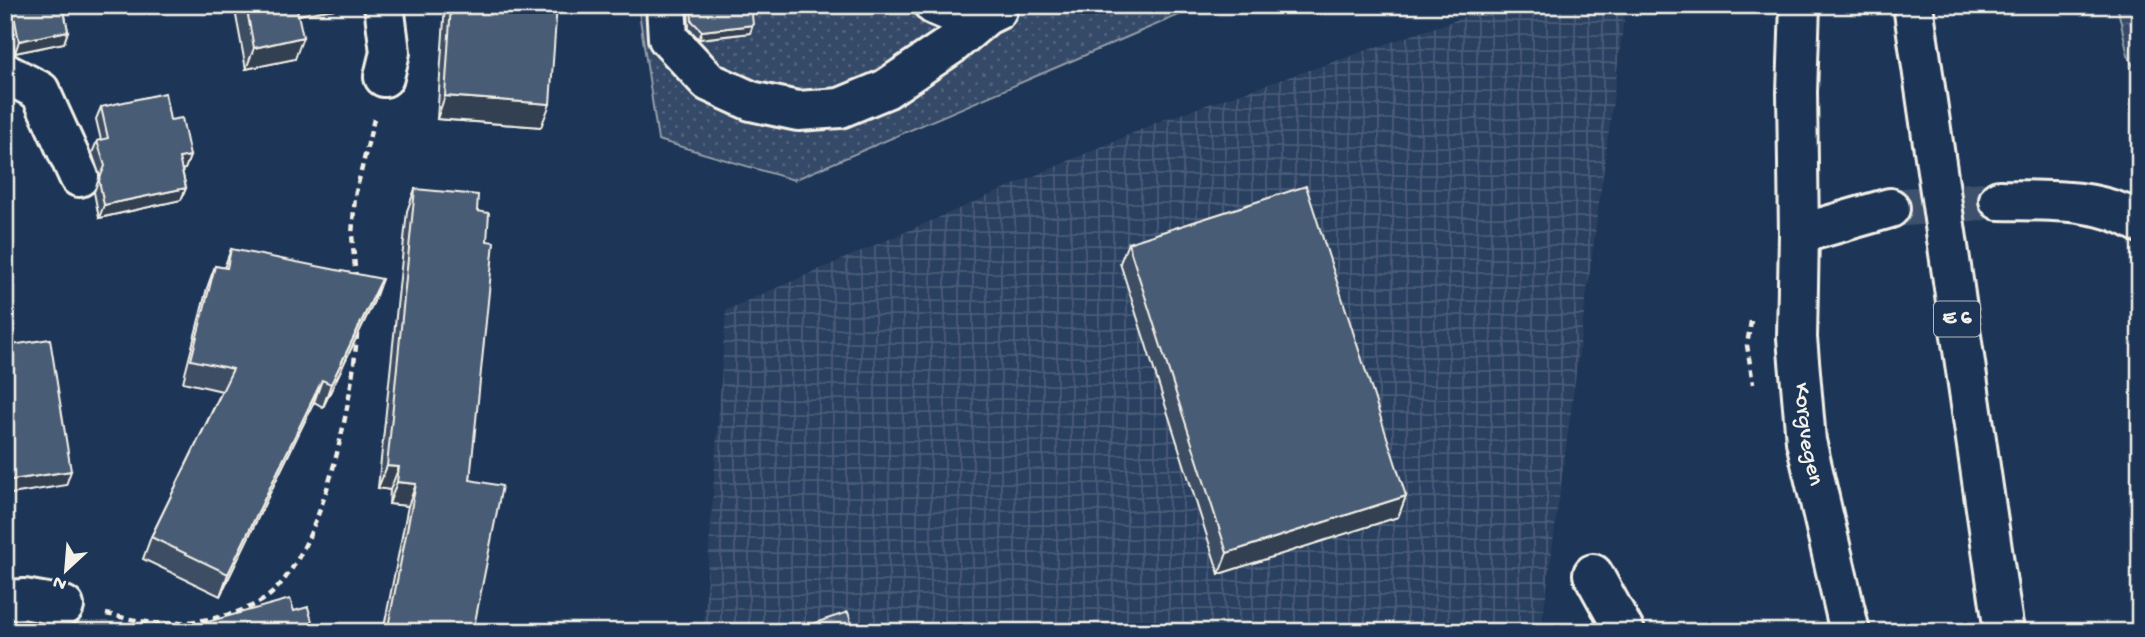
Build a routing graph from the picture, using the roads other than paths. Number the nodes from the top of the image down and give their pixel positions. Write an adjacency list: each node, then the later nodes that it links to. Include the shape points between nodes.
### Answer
1 (384, 5): 8 (main road, via 390,52)
2 (666, 5): 6 (main road, via 668,38 709,82 751,101 797,111 840,107 886,89)
3 (934, 5): 6 (main road, via 961,17)
4 (1800, 5): 13 (main road, Korgvegen)
5 (1913, 5): 19 (main road, E 6)
6 (995, 11)
7 (5, 73): 9 (main road, via 40,91)
8 (384, 77)
9 (79, 177)
10 (1999, 200): 12 (main road, via 2078,202)
11 (1890, 208): 13 (main road)
12 (2135, 226)
13 (1799, 234): 18 (main road, Korgvegen, via 1797,338 1806,441)
14 (1593, 574): 17 (main road)
15 (5, 600): 16 (main road)
16 (64, 606)
17 (1625, 632)
18 (1850, 632)
19 (2004, 632)

